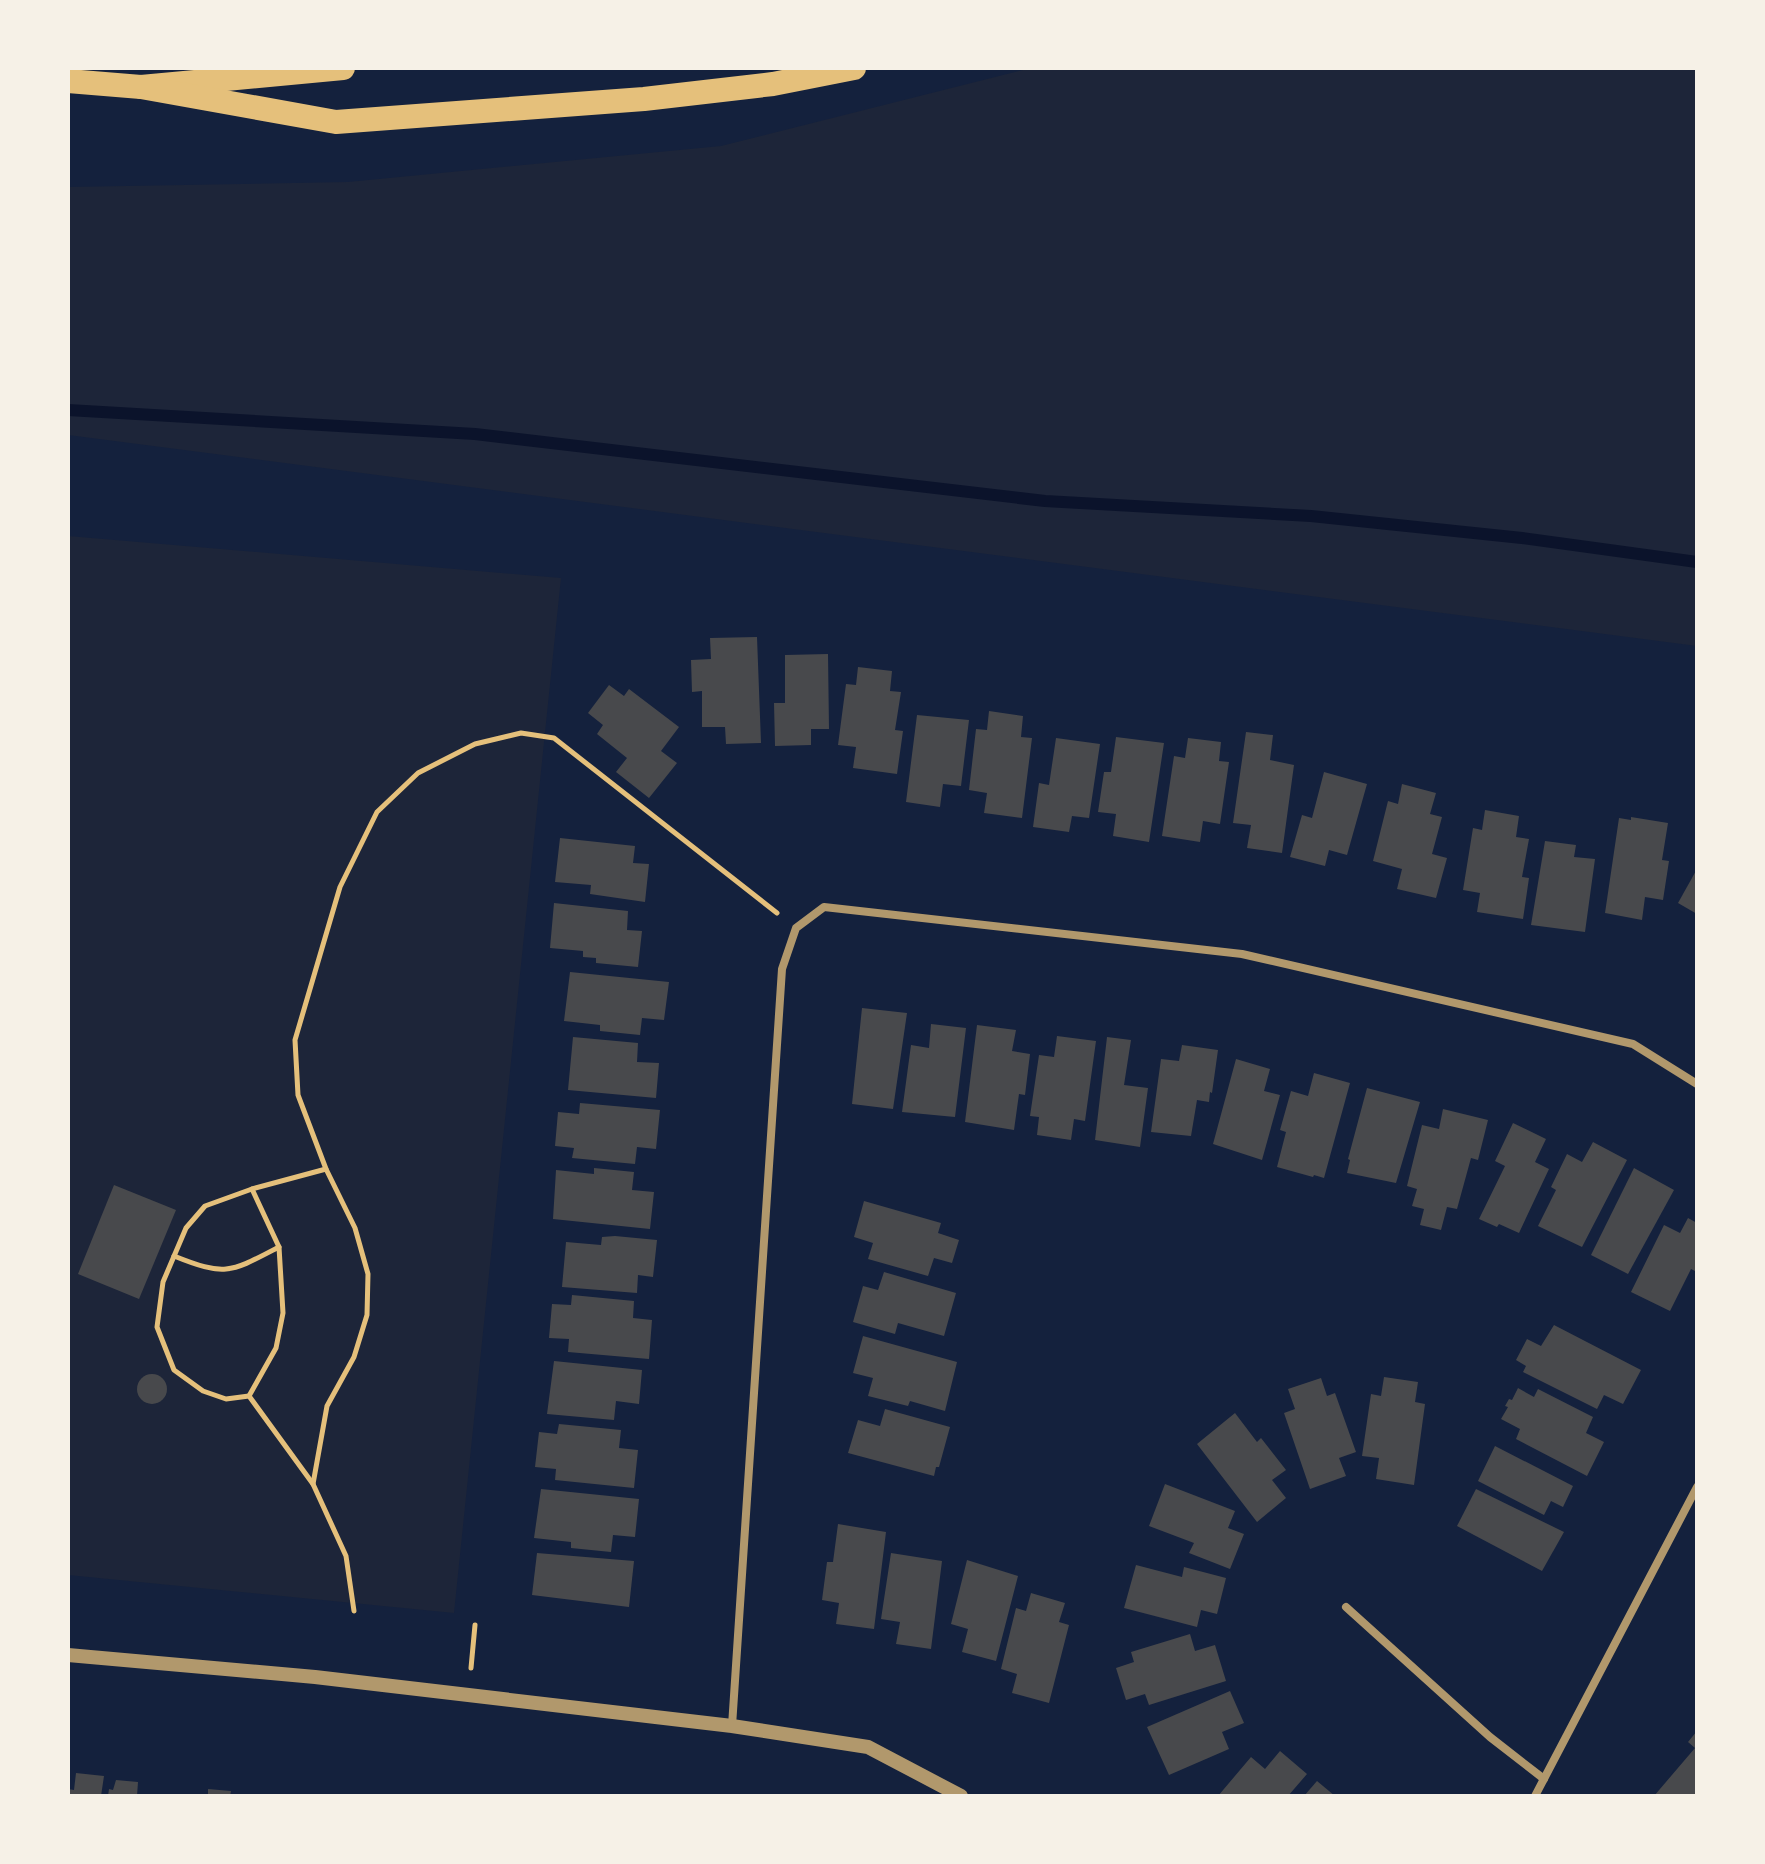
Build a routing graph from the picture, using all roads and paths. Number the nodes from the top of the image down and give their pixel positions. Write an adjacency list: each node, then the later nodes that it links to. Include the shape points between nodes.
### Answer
1 (343, 68): 4 (highway)
2 (854, 68): 4 (highway, via 644,99 336,122)
3 (68, 81): 4 (highway)
4 (141, 87)
5 (796, 928): 6 (street, via 824,907 1242,954 1633,1044); 7 (path, via 554,738 506,736 475,744 418,773 377,812 340,887 295,1040 298,1095); 19 (street, via 782,969)
6 (1697, 1084)
7 (326, 1169): 8 (path); 12 (path, via 355,1228 368,1274 367,1315 354,1357 327,1406)
8 (252, 1189): 9 (path); 10 (path, via 205,1206 186,1228)
9 (279, 1247): 10 (path, via 236,1269 206,1269); 11 (path, via 283,1313 276,1348)
10 (174, 1256): 11 (path, via 163,1282 157,1327 174,1370 203,1391 226,1399)
11 (249, 1396): 12 (path)
12 (313, 1484): 15 (path, via 346,1556)
13 (1697, 1487): 20 (street)
14 (1346, 1607): 20 (street)
15 (354, 1611)
16 (475, 1625): 18 (path)
17 (68, 1655): 18 (street)
18 (468, 1696): 19 (street)
19 (732, 1726): 21 (street, via 868,1747)
20 (1544, 1779): 22 (street)
21 (961, 1796)
22 (1535, 1796)

